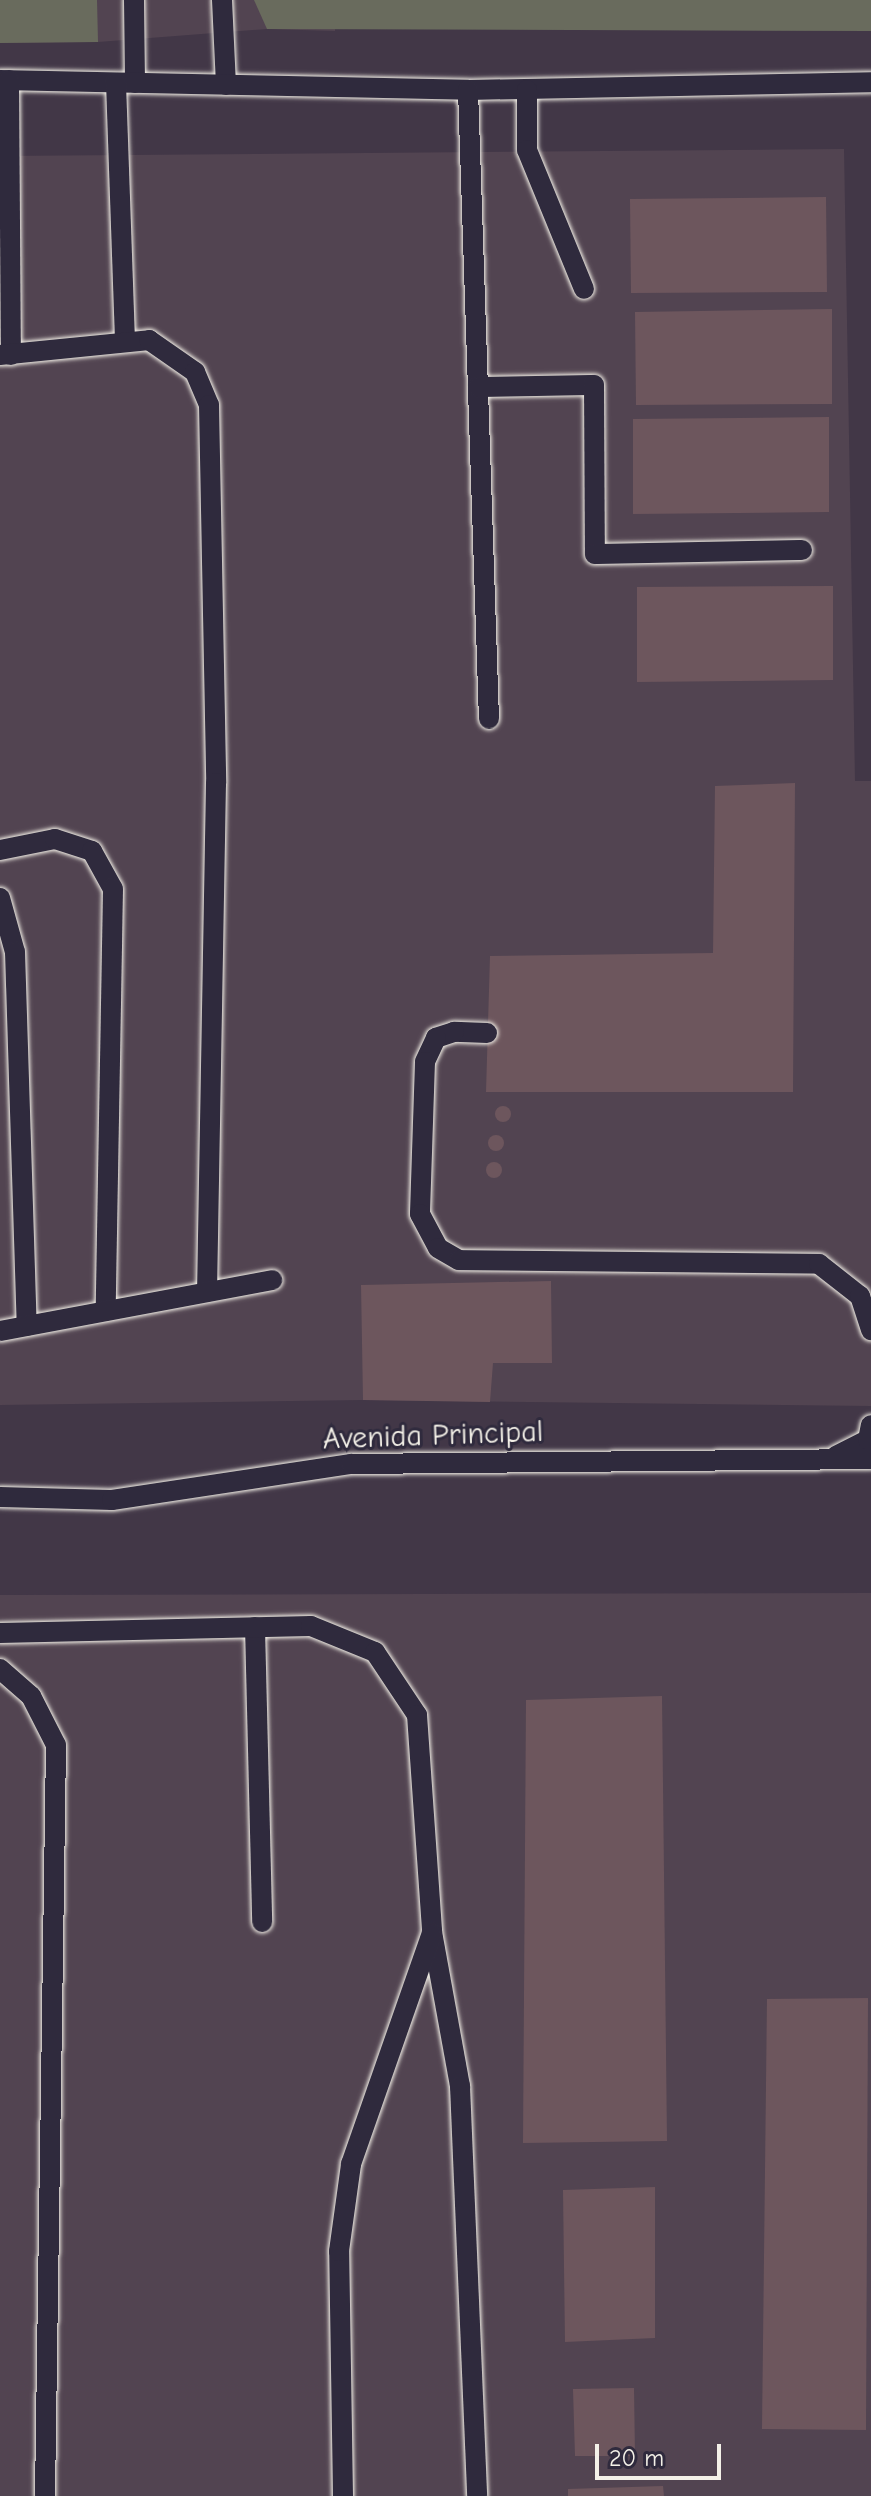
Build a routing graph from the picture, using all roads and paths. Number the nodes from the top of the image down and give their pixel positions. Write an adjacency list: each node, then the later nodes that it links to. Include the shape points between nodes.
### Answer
1 (134, 0): 5 (lane)
2 (222, 0): 6 (lane)
3 (4, 80): 5 (lane); 11 (lane)
4 (871, 82): 8 (lane)
5 (126, 83): 6 (lane); 10 (lane)
6 (226, 85): 7 (lane)
7 (468, 90): 8 (lane); 12 (lane)
8 (527, 90): 9 (lane, via 527,150)
9 (584, 289)
10 (125, 342): 11 (lane); 19 (lane, via 149,340 195,372 209,405 216,783)
11 (6, 355)
12 (478, 387): 13 (lane, via 594,385 595,554); 14 (lane)
13 (802, 550)
14 (489, 719)
15 (0, 850): 20 (lane, via 55,839 92,851 113,889)
16 (0, 898): 21 (lane, via 15,952)
17 (487, 1033): 22 (lane, via 454,1032 436,1038 425,1062 420,1214 438,1248 459,1260 819,1264 860,1296)
18 (272, 1280): 19 (lane)
19 (207, 1292): 20 (lane)
20 (106, 1311): 21 (lane)
21 (27, 1326): 23 (lane)
22 (871, 1330)
23 (0, 1331)
24 (871, 1425): 25 (lane, via 868,1440)
25 (836, 1456): 26 (lane, Avenida Principal); 27 (lane, Avenida Principal, via 351,1464 112,1500)
26 (871, 1459)
27 (0, 1497)
28 (255, 1627): 29 (lane); 31 (lane); 32 (lane, via 311,1626 375,1652 417,1715)
29 (0, 1633)
30 (0, 1669): 33 (lane, via 31,1696 56,1745)
31 (262, 1922)
32 (432, 1932): 34 (lane, via 351,2164 339,2251); 35 (lane, via 460,2086)
33 (45, 2496)
34 (343, 2496)
35 (477, 2496)

